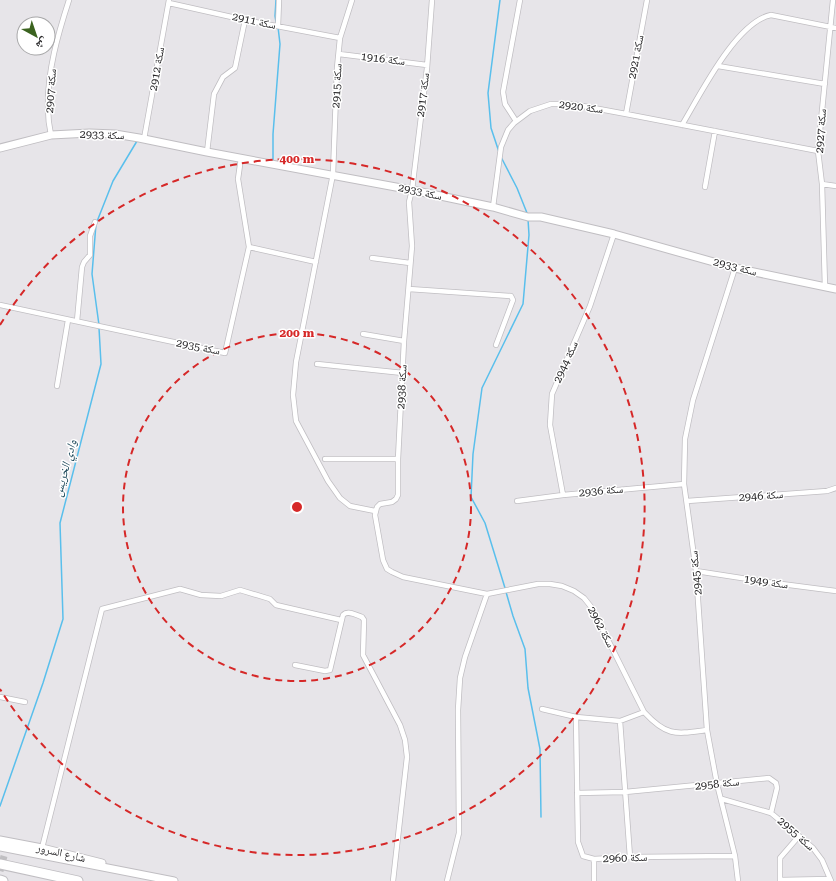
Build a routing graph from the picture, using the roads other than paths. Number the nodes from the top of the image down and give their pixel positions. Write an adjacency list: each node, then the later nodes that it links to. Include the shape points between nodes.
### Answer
1 (69, 0): 22 (street, سكة 2907, via 51,76 48,108)
2 (279, 0): 10 (street)
3 (352, 0): 13 (street, سكة 2915)
4 (432, 0): 15 (street, سكة 2917)
5 (520, 0): 19 (street, via 503,92 506,104)
6 (647, 0): 18 (street, سكة 2921)
7 (833, 0): 11 (street, سكة 2927)
8 (169, 1): 9 (street, سكة 2911); 23 (street, سكة 2912)
9 (245, 20): 10 (street, سكة 2911); 25 (street, via 235,68 223,77 214,94)
10 (278, 26): 13 (street, سكة 2911)
11 (830, 27): 12 (street); 16 (street, via 770,15 763,16 731,46); 17 (street, سكة 2927)
12 (836, 28)
13 (340, 38): 14 (street, سكة 2915)
14 (339, 54): 15 (street, سكة 1916); 28 (street, سكة 2915)
15 (427, 65): 32 (street, سكة 2917)
16 (718, 66): 17 (street); 20 (street)
17 (825, 84): 26 (street, سكة 2927)
18 (626, 114): 19 (street, سكة 2920, via 572,104 556,104 530,111); 20 (street, سكة 2920)
19 (516, 121): 33 (street, سكة 2920, via 508,130 501,147)
20 (682, 125): 21 (street, سكة 2920)
21 (715, 131): 26 (street, سكة 2920); 31 (street)
22 (51, 136): 23 (street, سكة 2933, via 90,132); 24 (street, سكة 2933)
23 (144, 139): 25 (street, سكة 2933)
24 (0, 148)
25 (207, 152): 27 (street, سكة 2933)
26 (818, 152): 29 (street, سكة 2927)
27 (241, 158): 28 (street, سكة 2933); 36 (street, سكة 2935, via 238,179)
28 (333, 174): 32 (street, سكة 2933); 38 (street, سكة 2915)
29 (822, 184): 30 (street); 41 (street, سكة 2927)
30 (836, 186)
31 (705, 187)
32 (412, 190): 33 (street, سكة 2933); 39 (street, سكة 2938, via 409,202)
33 (494, 207): 35 (street, سكة 2933, via 528,217 541,217)
34 (95, 222): 46 (street, via 90,236 90,255 82,267)
35 (614, 234): 40 (street, سكة 2933); 57 (street, سكة 2944, via 590,306 552,394 550,425)
36 (249, 247): 38 (street); 46 (street, سكة 2935, via 225,353)
37 (372, 258): 39 (street)
38 (316, 262): 60 (street, سكة 2915, via 296,362 293,394 296,421 340,498 350,506)
39 (410, 263): 42 (street, سكة 2938)
40 (735, 268): 41 (street, سكة 2933); 55 (street, سكة 2945, via 690,413 685,439)
41 (825, 287): 43 (street, سكة 2933)
42 (409, 289): 48 (street, سكة 2938); 49 (street, via 511,296 513,300)
43 (836, 289)
44 (0, 305): 45 (street, سكة 2935)
45 (68, 320): 46 (street, سكة 2935); 52 (street)
46 (77, 322)
47 (363, 334): 48 (street)
48 (404, 341): 51 (street, سكة 2938)
49 (496, 345)
50 (317, 364): 51 (street)
51 (403, 373): 54 (street, سكة 2938)
52 (57, 386)
53 (325, 459): 54 (street)
54 (398, 459): 60 (street, سكة 2938, via 398,495 392,502 380,504)
55 (684, 484): 57 (street, سكة 2936); 59 (street, سكة 2945)
56 (836, 488): 59 (street, سكة 2946, via 827,491)
57 (563, 495): 58 (street, سكة 2936)
58 (517, 501)
59 (686, 501): 61 (street, سكة 2945)
60 (375, 511): 63 (street, سكة 2962, via 382,555 387,569 403,577)
61 (696, 571): 62 (street, سكة 1949); 72 (street, سكة 2945)
62 (836, 590)
63 (487, 594): 69 (street, سكة 2962, via 550,584 562,586 584,598 592,608); 93 (street, via 460,678 458,833)
64 (341, 620): 65 (street, via 330,670); 80 (street, via 276,605 270,599 240,590 221,596 201,595 180,589 102,609); 92 (street, via 345,613 362,617 364,620 364,655 400,725 405,740 407,757)
65 (295, 665)
66 (0, 697): 67 (street)
67 (25, 702)
68 (542, 709): 70 (street)
69 (644, 712): 71 (street); 72 (street, سكة 2962, via 654,723 670,732)
70 (576, 718): 71 (street); 75 (street, سكة 2960)
71 (620, 721): 74 (street)
72 (707, 730): 73 (street, سكة 2945)
73 (717, 784): 74 (street, سكة 2958); 76 (street, سكة 2945); 77 (street, سكة 2958, via 768,778 773,780 777,788)
74 (625, 792): 75 (street, سكة 2958); 82 (street)
75 (577, 793): 83 (street, سكة 2960, via 578,842 582,856)
76 (722, 799): 77 (street, سكة 2955); 81 (street, سكة 2945)
77 (771, 813): 78 (street, سكة 2955)
78 (799, 836): 87 (street, via 780,858); 88 (street, سكة 2955, via 822,860)
79 (2, 843): 80 (street, شارع السرور); 84 (street); 85 (street, شارع السرور)
80 (42, 848): 85 (street, شارع السرور)
81 (736, 856): 82 (street, سكة 2960); 95 (street, سكة 2945)
82 (630, 857): 83 (street, سكة 2960)
83 (594, 859): 94 (street)
84 (2, 860): 90 (highway)
85 (121, 870): 91 (street, شارع السرور)
86 (0, 880): 89 (highway)
87 (780, 880): 88 (street)
88 (831, 880)
89 (3, 881)
90 (78, 881)
91 (174, 881)
92 (393, 881)
93 (447, 881)
94 (594, 881)
95 (738, 881)

